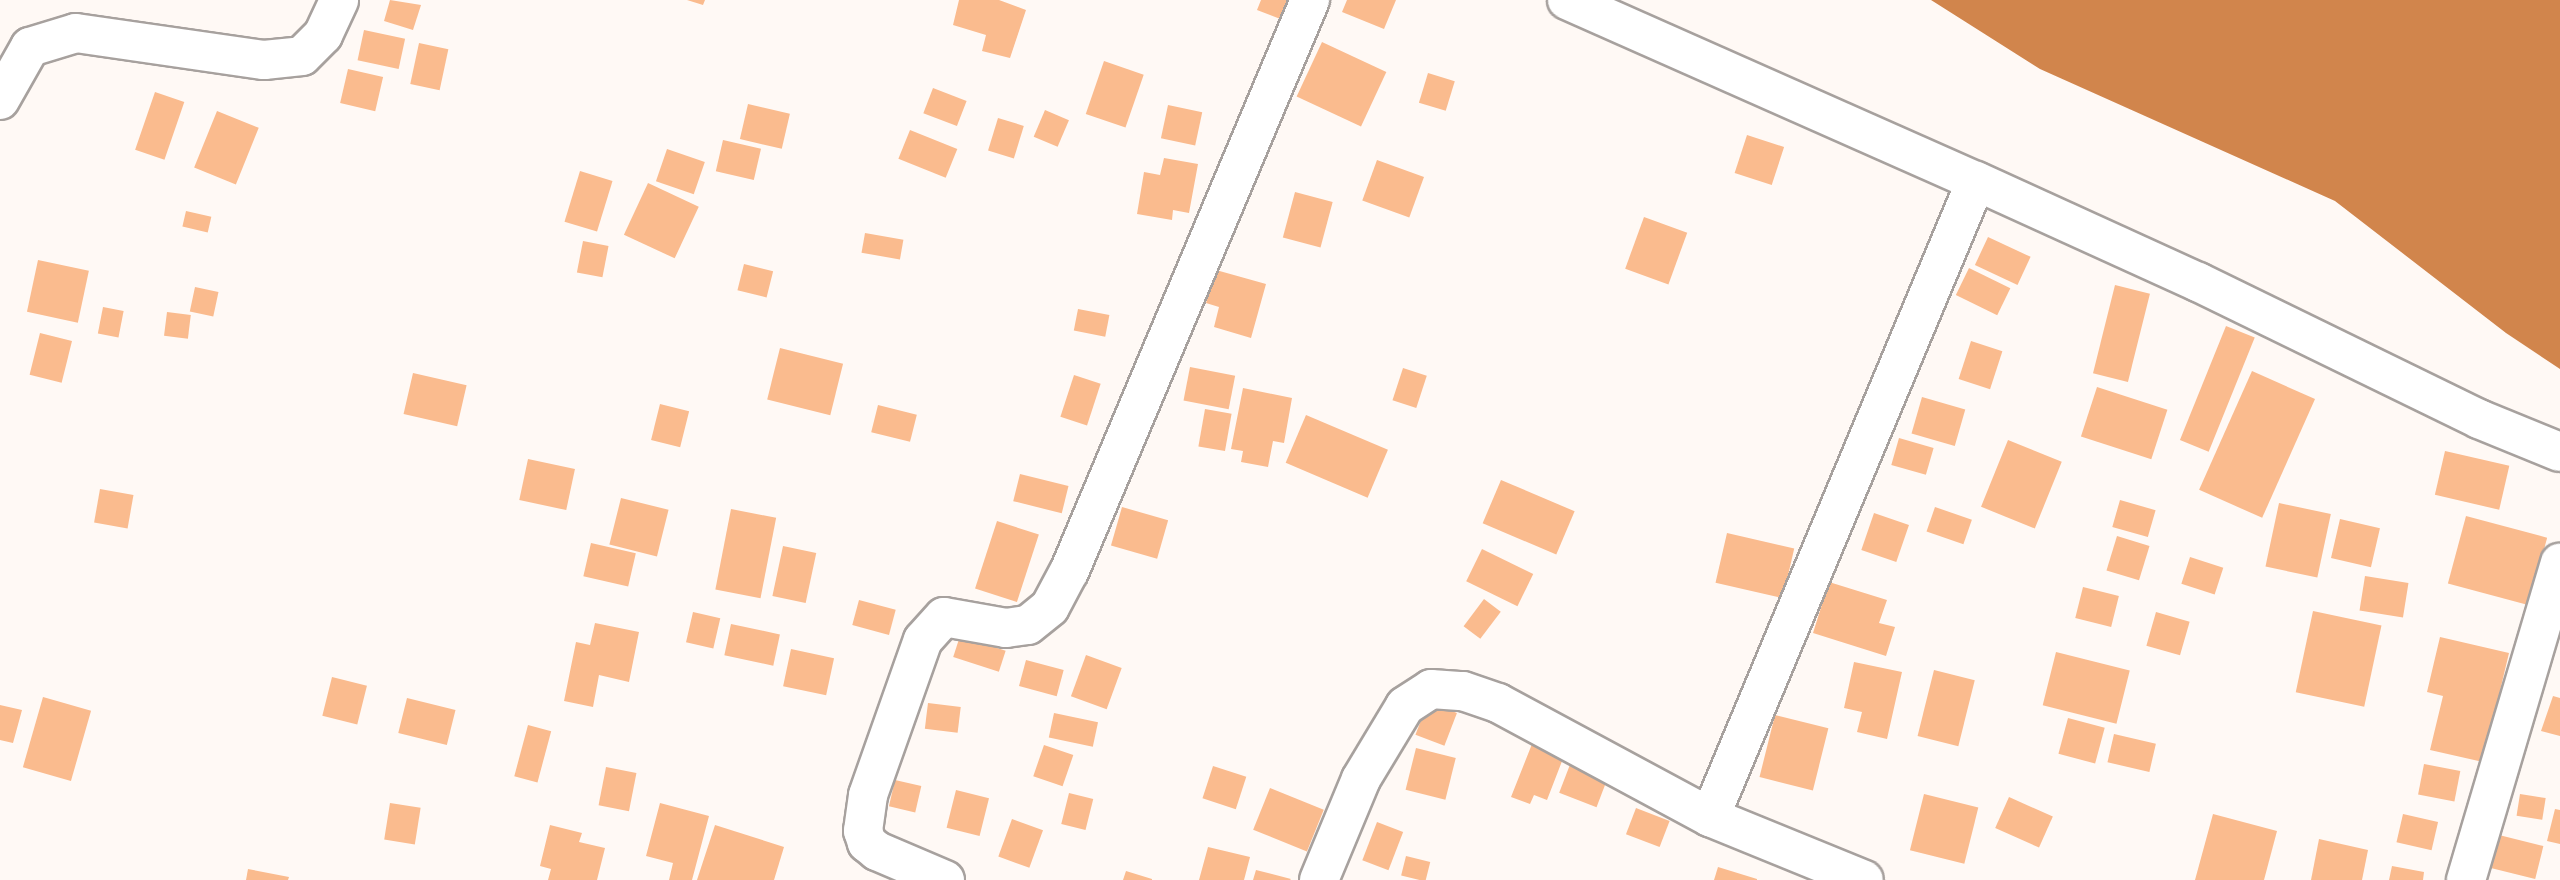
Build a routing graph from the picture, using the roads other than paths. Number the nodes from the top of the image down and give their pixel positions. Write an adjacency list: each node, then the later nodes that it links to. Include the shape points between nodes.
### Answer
1 (339, 0): 4 (street, via 323,34 302,56 264,60 76,33 30,47)
2 (1310, 0): 9 (street, via 1075,559 1050,607 1028,625 1006,628 944,617 923,640 869,795 863,831 867,843 877,851)
3 (1567, 0): 5 (street)
4 (0, 100)
5 (1976, 181): 6 (street, via 2198,282 2479,419); 8 (street)
6 (2560, 452)
7 (2560, 563): 12 (street)
8 (1710, 817): 10 (street, via 1497,702 1463,691 1431,689 1405,706 1374,758); 11 (street)
9 (945, 880)
10 (1319, 880)
11 (1864, 880)
12 (2466, 880)

